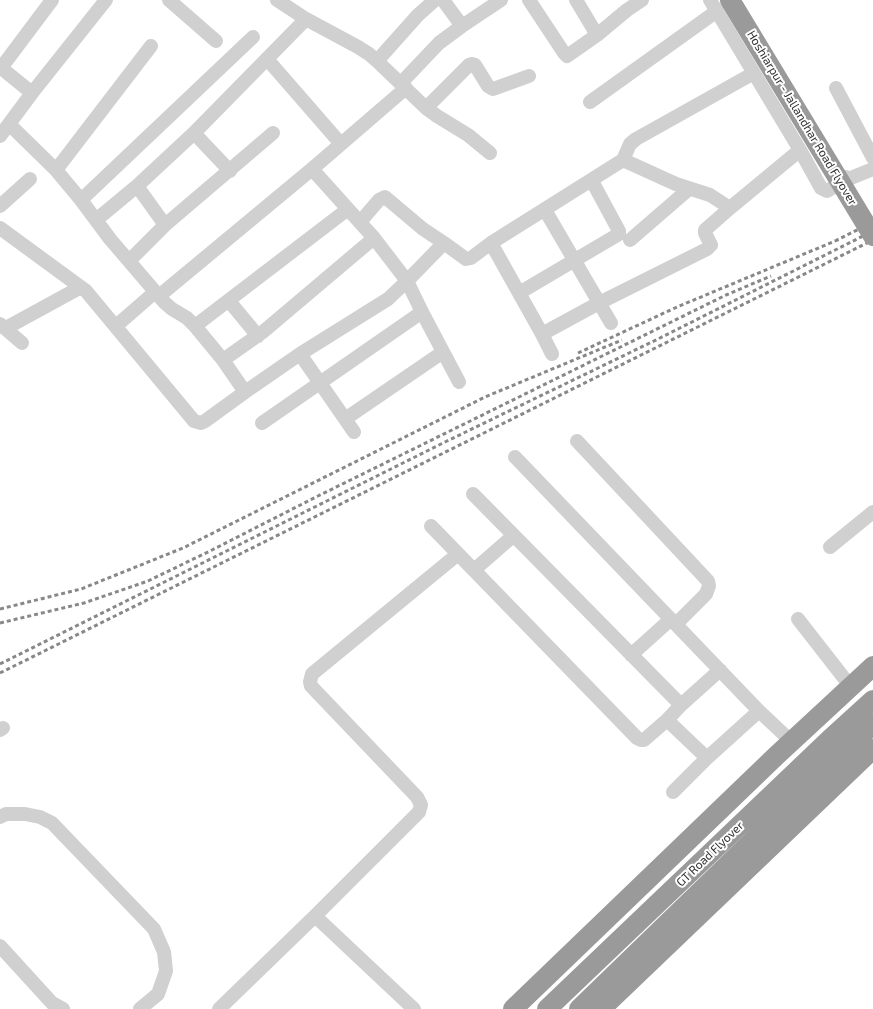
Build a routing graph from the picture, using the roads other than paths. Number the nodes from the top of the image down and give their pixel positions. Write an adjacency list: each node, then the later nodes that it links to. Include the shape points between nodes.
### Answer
1 (52, 0): 22 (street)
2 (106, 0): 27 (street)
3 (169, 0): 18 (street)
4 (277, 0): 14 (street)
5 (435, 0): 21 (street)
6 (443, 0): 15 (street)
7 (501, 0): 15 (street)
8 (529, 0): 16 (street, via 566,55)
9 (576, 0): 16 (street)
10 (642, 0): 13 (street)
11 (741, 0): 44 (street)
12 (719, 4): 23 (street); 28 (street); 57 (highway, Hoshiarpur - Jallandhar Road Flyover, bridge)
13 (624, 5): 16 (street)
14 (306, 19): 20 (street); 21 (street, via 358,47)
15 (462, 26): 25 (street, via 439,43)
16 (597, 35)
17 (253, 37): 48 (street)
18 (216, 41)
19 (151, 46): 41 (street)
20 (267, 59): 31 (street); 34 (street)
21 (377, 61): 25 (street)
22 (0, 68): 27 (street)
23 (754, 73): 35 (street); 38 (street, via 636,139 630,144)
24 (529, 76): 29 (street, via 493,89 488,86 475,64 472,64)
25 (403, 86): 29 (street); 34 (street)
26 (836, 88): 37 (street)
27 (32, 93): 30 (street)
28 (590, 102)
29 (426, 108): 36 (street, via 468,135)
30 (9, 124): 33 (street); 41 (street)
31 (194, 133): 42 (street); 46 (street)
32 (273, 133): 42 (street)
33 (0, 136)
34 (340, 144): 39 (street)
35 (800, 150): 44 (street, via 823,190); 50 (street)
36 (490, 154)
37 (873, 158)
38 (624, 160): 45 (street); 47 (street)
39 (312, 169): 51 (street); 67 (street)
40 (873, 169): 44 (street)
41 (56, 170): 48 (street)
42 (230, 171): 55 (street)
43 (30, 179): 49 (street)
44 (846, 180)
45 (592, 181): 52 (street); 62 (street, via 619,234)
46 (137, 186): 53 (street); 55 (street)
47 (689, 189): 50 (street, via 710,195); 59 (street)
48 (81, 200): 53 (street)
49 (0, 206)
50 (730, 208): 69 (street, via 706,230 711,245 707,249)
51 (348, 209): 54 (street); 68 (street)
52 (545, 210): 61 (street); 62 (street)
53 (96, 220): 63 (street)
54 (360, 222): 58 (street); 60 (street, via 379,200 385,197)
55 (165, 225): 63 (street)
56 (0, 228): 65 (street)
57 (873, 236)
58 (374, 238): 64 (street); 76 (street)
59 (630, 240)
60 (444, 244): 61 (street, via 468,259); 64 (street)
61 (491, 244): 66 (street)
62 (575, 260): 66 (street); 69 (street)
63 (129, 261): 67 (street)
64 (407, 281): 70 (street); 79 (street, via 388,299)
65 (81, 287): 72 (street); 73 (street)
66 (519, 293): 75 (street)
67 (157, 294): 73 (street); 74 (street)
68 (229, 301): 74 (street); 76 (street)
69 (599, 303): 71 (street); 75 (street)
70 (422, 312): 78 (street); 83 (street)
71 (611, 322)
72 (3, 326): 77 (street)
73 (116, 326): 84 (street, via 194,422 202,423)
74 (195, 326): 81 (street)
75 (542, 334): 80 (street)
76 (258, 336): 81 (street)
77 (22, 343)
78 (443, 352): 82 (street); 85 (street)
79 (300, 354): 83 (street); 84 (street)
80 (552, 354)
81 (223, 360): 84 (street)
82 (459, 382)
83 (321, 384): 85 (street); 86 (street)
84 (245, 392)
85 (345, 419): 87 (street)
86 (262, 423)
87 (354, 432)
88 (578, 441): 98 (street, via 708,581 706,594)
89 (515, 456): 98 (street)
90 (473, 494): 93 (street)
91 (873, 512): 94 (street)
92 (431, 526): 95 (street)
93 (513, 536): 96 (street); 99 (street)
94 (830, 547)
95 (458, 554): 96 (street); 113 (street, via 312,674 312,686 417,797 421,805 413,819)
96 (474, 570): 106 (street, via 637,738 644,740)
97 (798, 619): 102 (street)
98 (673, 622): 99 (street); 101 (street)
99 (631, 655): 104 (street)
100 (873, 666): 102 (highway)
101 (720, 670): 104 (street); 105 (street)
102 (850, 687): 108 (highway)
103 (873, 700): 122 (highway, GT Road Flyover)
104 (681, 705): 106 (street)
105 (759, 711): 108 (street); 110 (street)
106 (667, 720): 110 (street)
107 (873, 724): 123 (highway, GT Road Flyover)
108 (792, 742): 115 (highway)
109 (873, 749): 124 (highway)
110 (707, 758): 111 (street)
111 (673, 792)
112 (0, 817): 117 (street, via 6,814 25,814 40,817 52,824 154,929 164,952 166,972 158,994)
113 (315, 916): 118 (street); 119 (street)
114 (0, 946): 116 (street)
115 (555, 968): 120 (highway); 121 (highway)
116 (54, 1007)
117 (140, 1009)
118 (218, 1009)
119 (414, 1009)
120 (513, 1009)
121 (535, 1009)
122 (547, 1009)
123 (580, 1009)
124 (601, 1009)

